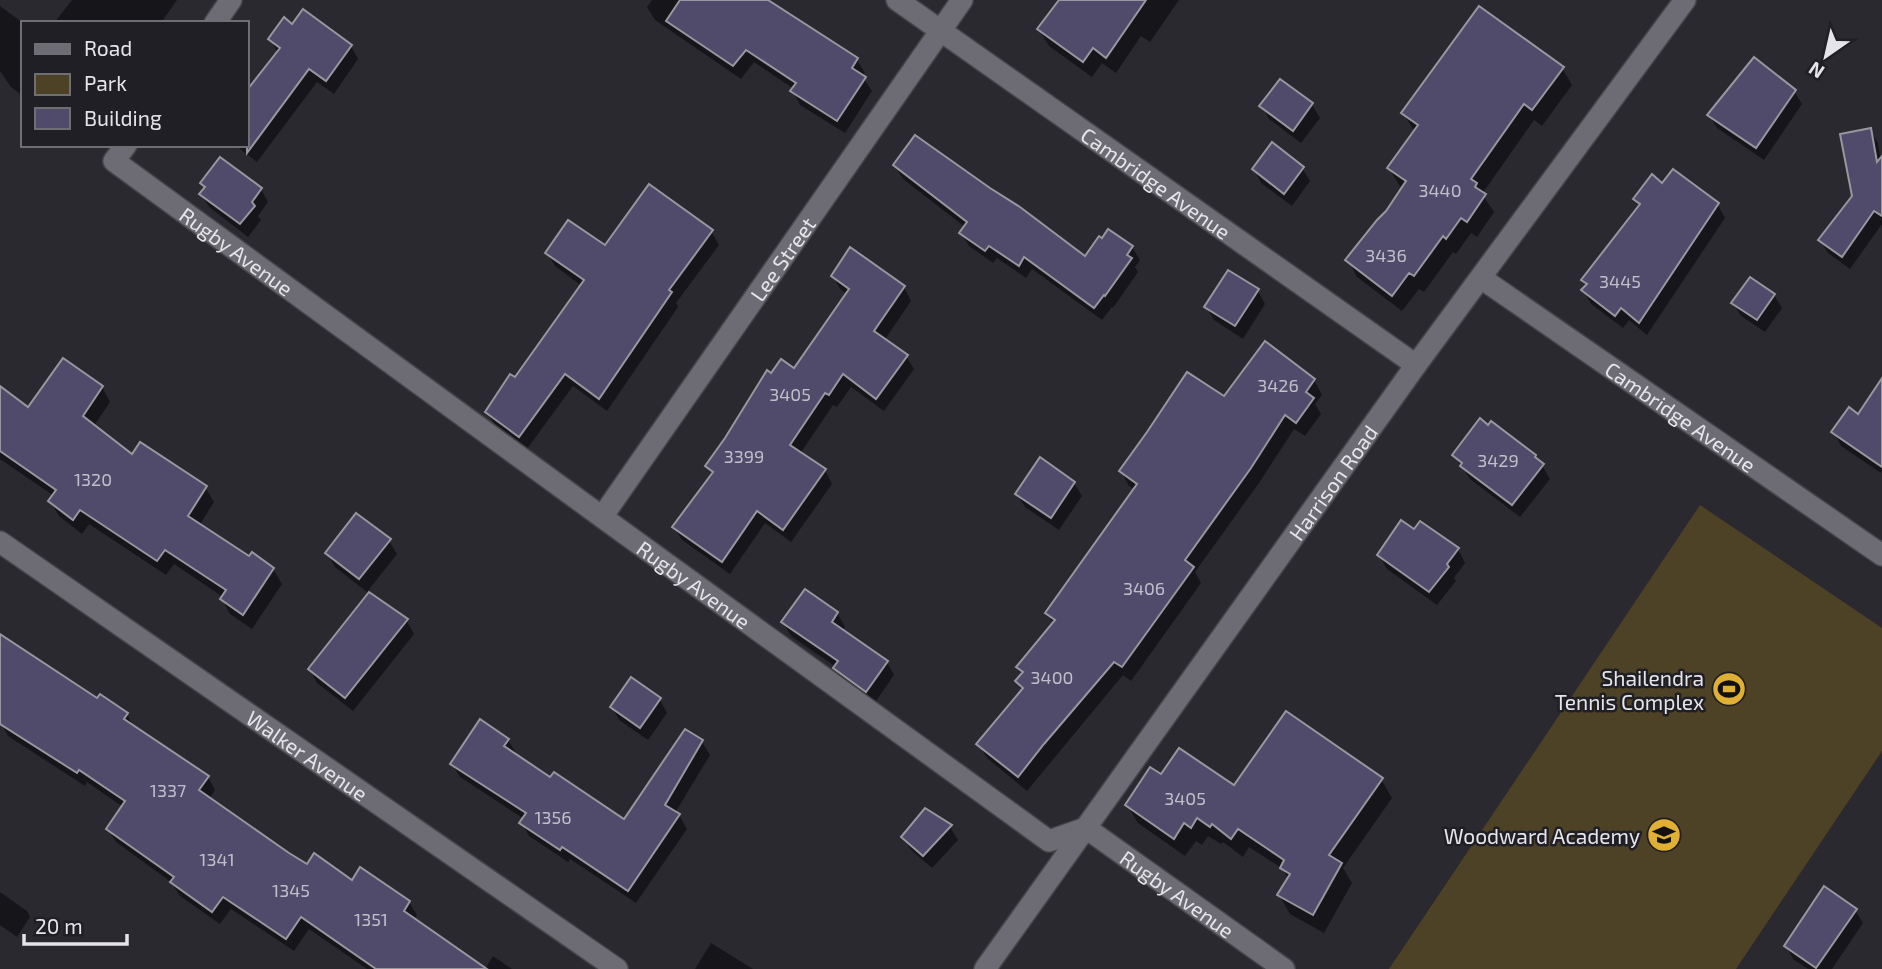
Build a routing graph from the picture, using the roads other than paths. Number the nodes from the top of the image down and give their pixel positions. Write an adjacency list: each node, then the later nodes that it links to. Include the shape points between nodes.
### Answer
1 (231, 0): 5 (street)
2 (897, 0): 6 (street, Cambridge Avenue)
3 (962, 0): 6 (street, Lee Street)
4 (1685, 0): 8 (street, Harrison Road)
5 (216, 21)
6 (940, 30): 9 (street, Cambridge Avenue); 10 (street, Lee Street)
7 (120, 153): 10 (street, Rugby Avenue)
8 (1481, 278): 9 (street, Harrison Road); 12 (street, Cambridge Avenue)
9 (1416, 365): 13 (street, Harrison Road)
10 (602, 517): 13 (street, Rugby Avenue, via 1049,841)
11 (0, 542): 14 (street, Walker Avenue)
12 (1882, 555)
13 (1086, 828): 15 (street, Harrison Road); 16 (street, Rugby Avenue)
14 (617, 969)
15 (985, 969)
16 (1284, 969)

